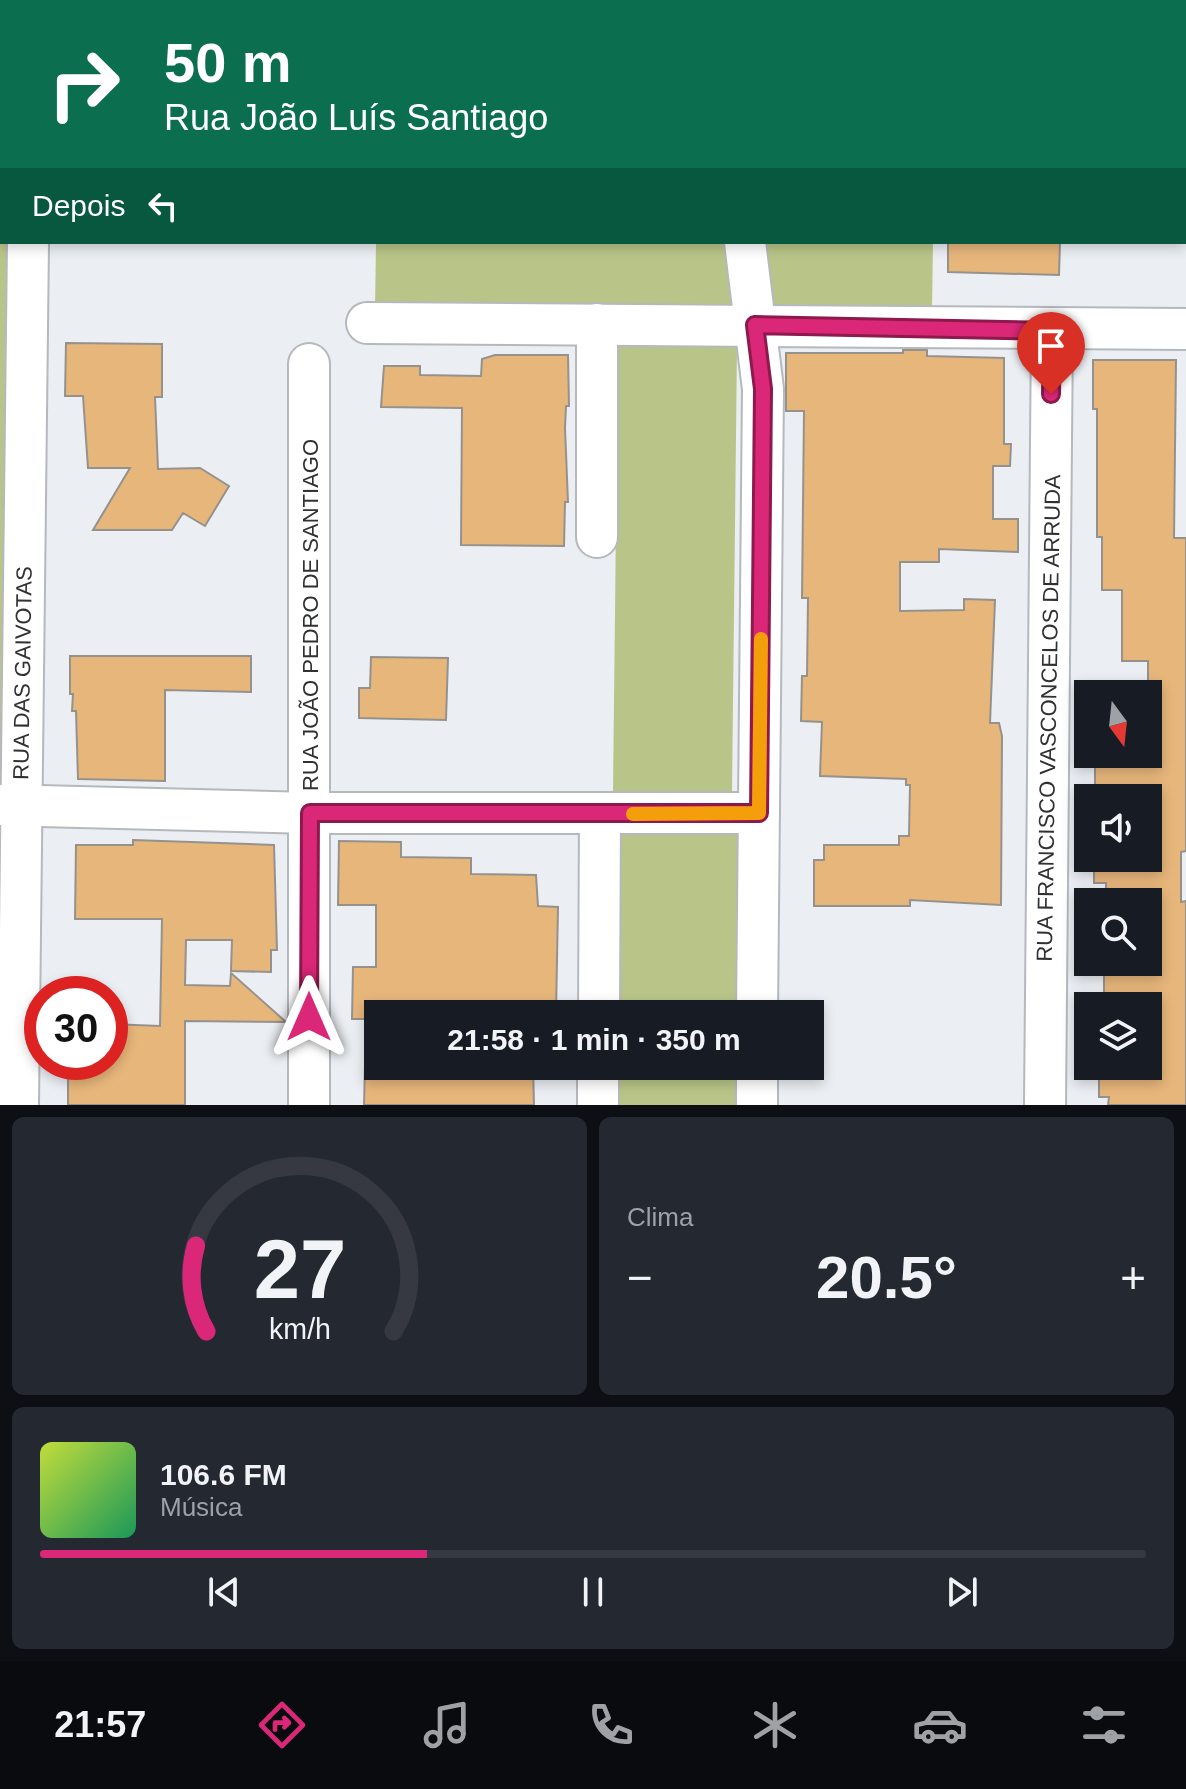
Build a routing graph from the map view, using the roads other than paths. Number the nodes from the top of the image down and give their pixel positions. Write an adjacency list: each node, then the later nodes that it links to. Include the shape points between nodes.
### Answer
1 (28, 244): 10 (street, RUA DAS GAIVOTAS)
2 (745, 244): 5 (street)
3 (367, 323): 4 (street)
4 (597, 324): 5 (street); 9 (street)
5 (755, 325): 7 (street); 12 (street, via 763,389)
6 (1186, 329): 7 (street)
7 (1052, 331): 22 (street, RUA FRANCISCO VASCONCELOS DE ARRUDA)
8 (309, 364): 11 (street, RUA JOÃO PEDRO DE SANTIAGO)
9 (597, 537)
10 (10, 806): 11 (street); 18 (street, RUA DAS GAIVOTAS)
11 (310, 813): 13 (street); 19 (street, RUA JOÃO PEDRO DE SANTIAGO)
12 (759, 813): 13 (street); 15 (street)
13 (600, 814): 14 (street)
14 (599, 1000)
15 (757, 1000)
16 (598, 1080): 20 (street)
17 (757, 1080): 21 (street)
18 (18, 1105)
19 (309, 1105)
20 (598, 1105)
21 (757, 1105)
22 (1045, 1105)

